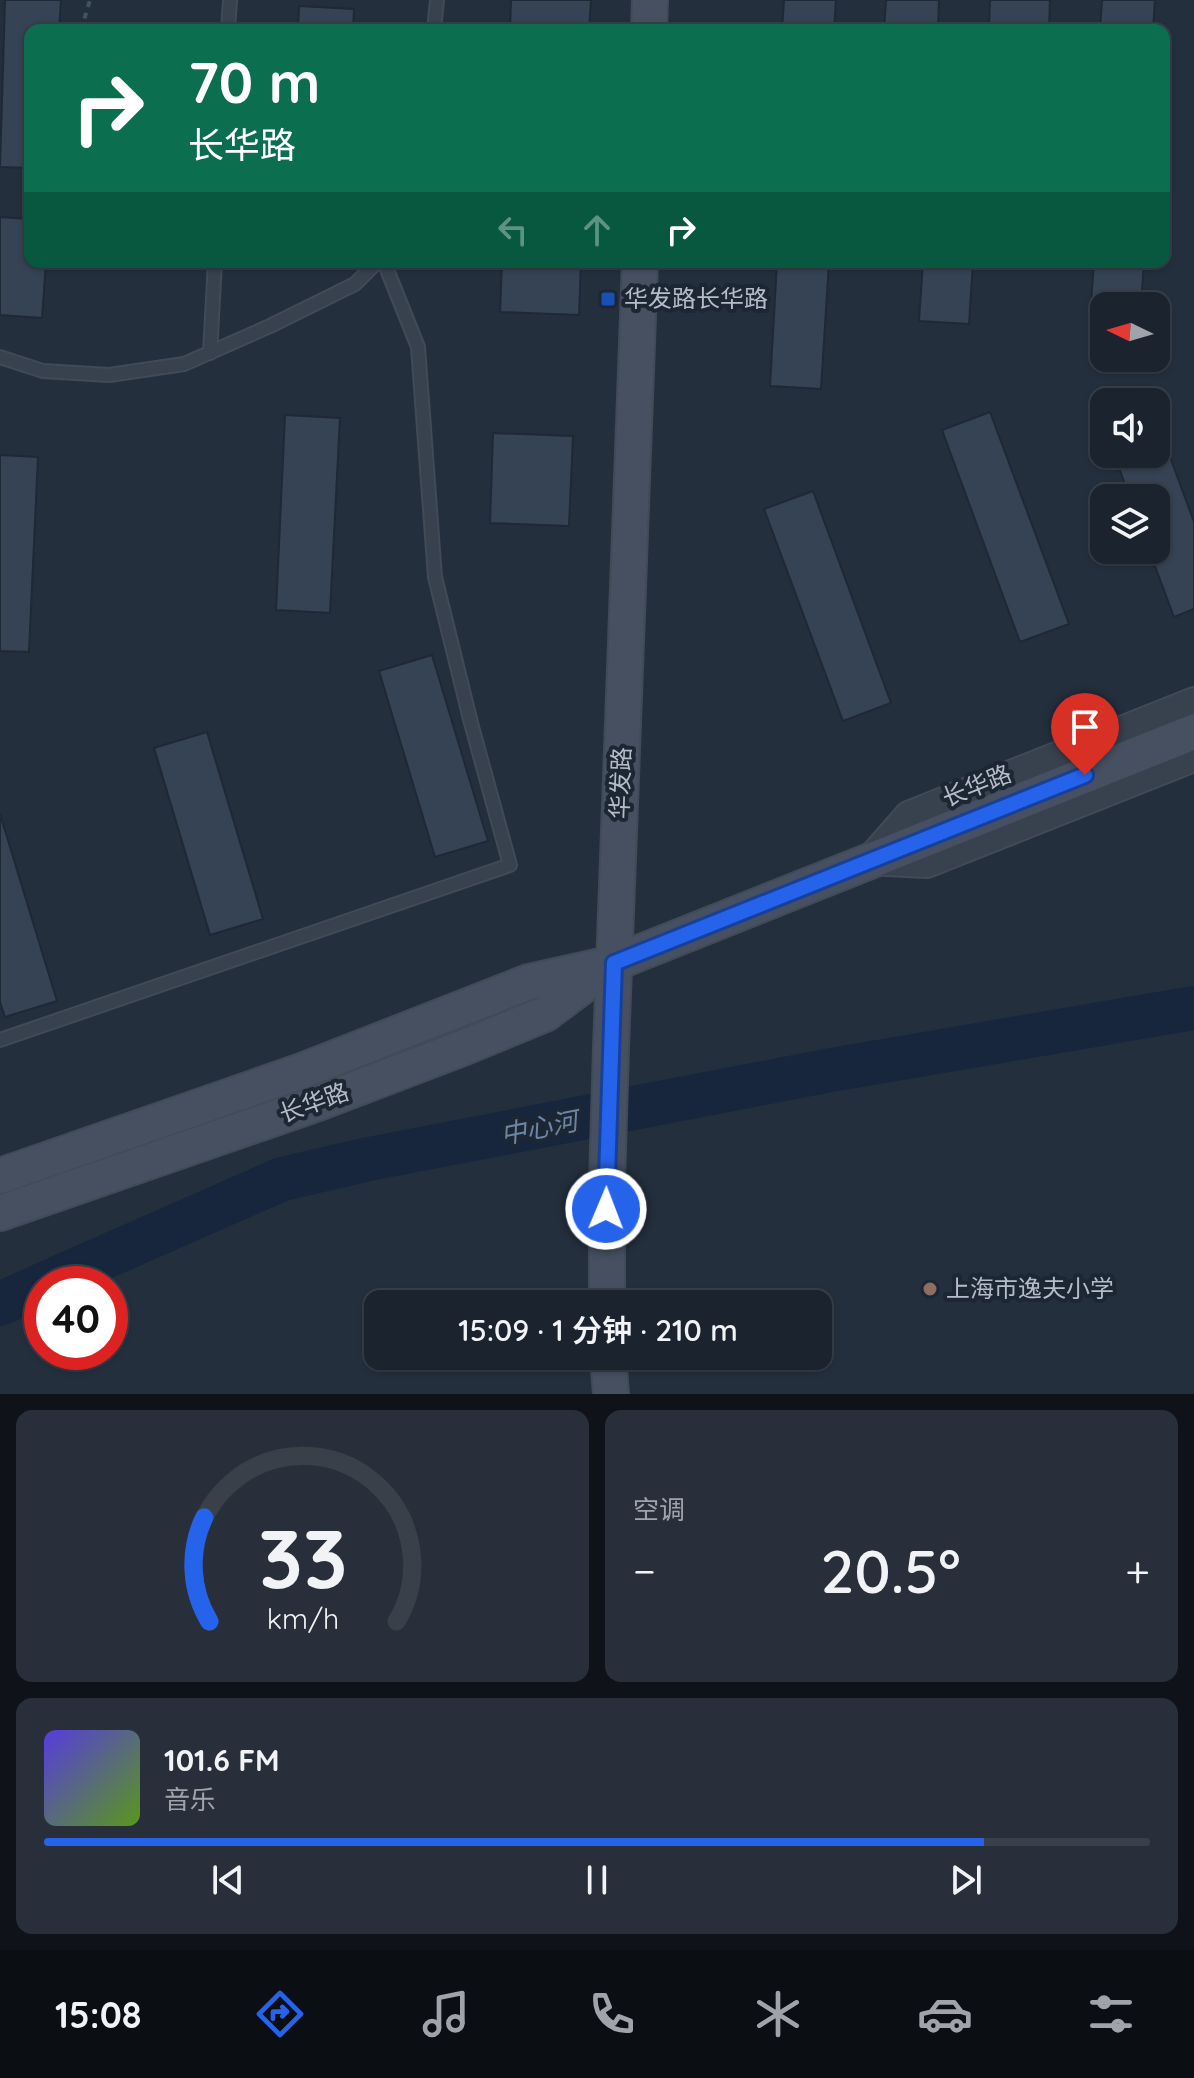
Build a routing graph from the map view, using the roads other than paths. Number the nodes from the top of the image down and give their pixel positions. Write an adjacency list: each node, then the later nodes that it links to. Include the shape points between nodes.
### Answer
1 (230, 0): 4 (lane)
2 (437, 0): 5 (lane)
3 (650, 0): 6 (street)
4 (228, 24)
5 (435, 24)
6 (649, 24)
7 (215, 268): 11 (lane)
8 (371, 268): 11 (lane, via 355,284)
9 (386, 268): 18 (lane, via 418,347 435,577 510,865)
10 (640, 268): 17 (street, 华发路)
11 (210, 353): 12 (lane, via 184,364 109,375 43,371)
12 (0, 357)
13 (1194, 700): 16 (street, 长华路, via 908,814)
14 (1194, 732): 16 (street, 长华路)
15 (1194, 759): 16 (street, 长华路, via 927,865)
16 (866, 862): 17 (street, 长华路)
17 (614, 963): 19 (street, 长华路, via 529,982 317,1065); 20 (street, 长华路, via 545,1014 465,1047); 21 (street, 华发路)
18 (0, 1040)
19 (0, 1176)
20 (0, 1213)
21 (607, 1290)
22 (609, 1370): 23 (street)
23 (611, 1394)

